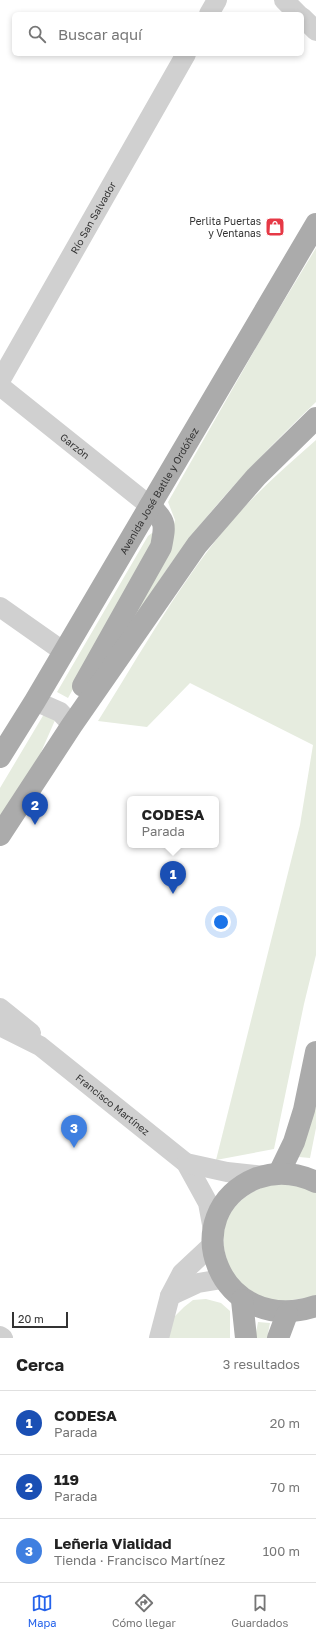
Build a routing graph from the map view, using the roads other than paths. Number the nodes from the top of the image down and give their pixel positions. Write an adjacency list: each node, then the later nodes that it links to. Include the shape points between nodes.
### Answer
1 (217, 0): 3 (street)
2 (284, 0): 4 (street)
3 (210, 12)
4 (296, 12)
5 (304, 20): 6 (street)
6 (316, 31)
7 (185, 56): 9 (street, Río San Salvador)
8 (316, 224): 12 (main road, Avenida José Batlle y Ordóñez)
9 (0, 380)
10 (0, 386): 12 (street, Garzón)
11 (316, 418): 16 (main road, via 256,477 197,545)
12 (150, 506): 14 (main road, Avenida José Batlle y Ordóñez); 16 (main road, via 162,517 164,530 161,547 78,696)
13 (0, 607): 14 (street)
14 (64, 652): 15 (main road, Avenida José Batlle y Ordóñez)
15 (35, 701): 16 (street, via 60,712); 17 (main road, Avenida José Batlle y Ordóñez)
16 (72, 725): 18 (main road)
17 (0, 757)
18 (0, 835)
19 (0, 1008): 21 (street, Francisco Martínez, via 29,1030)
20 (0, 1026): 21 (street, Francisco Martínez)
21 (40, 1046): 23 (street, Francisco Martínez)
22 (316, 1052): 24 (main road, via 304,1110 294,1142)
23 (186, 1163): 24 (street, Francisco Martínez, via 227,1172); 26 (street, Francisco Martínez, via 208,1203)
24 (271, 1175): 25 (main road, via 294,1174); 26 (main road, via 249,1182 236,1190 218,1215)
25 (316, 1182)
26 (213, 1238): 27 (main road, via 215,1263); 28 (street, via 182,1273)
27 (222, 1279): 28 (street, via 198,1283); 29 (main road, via 230,1291)
28 (170, 1296): 33 (street)
29 (242, 1300): 30 (main road, via 263,1311); 34 (main road)
30 (305, 1311): 35 (main road)
31 (0, 1336): 32 (street)
32 (3, 1338)
33 (159, 1338)
34 (246, 1338)
35 (278, 1338)

